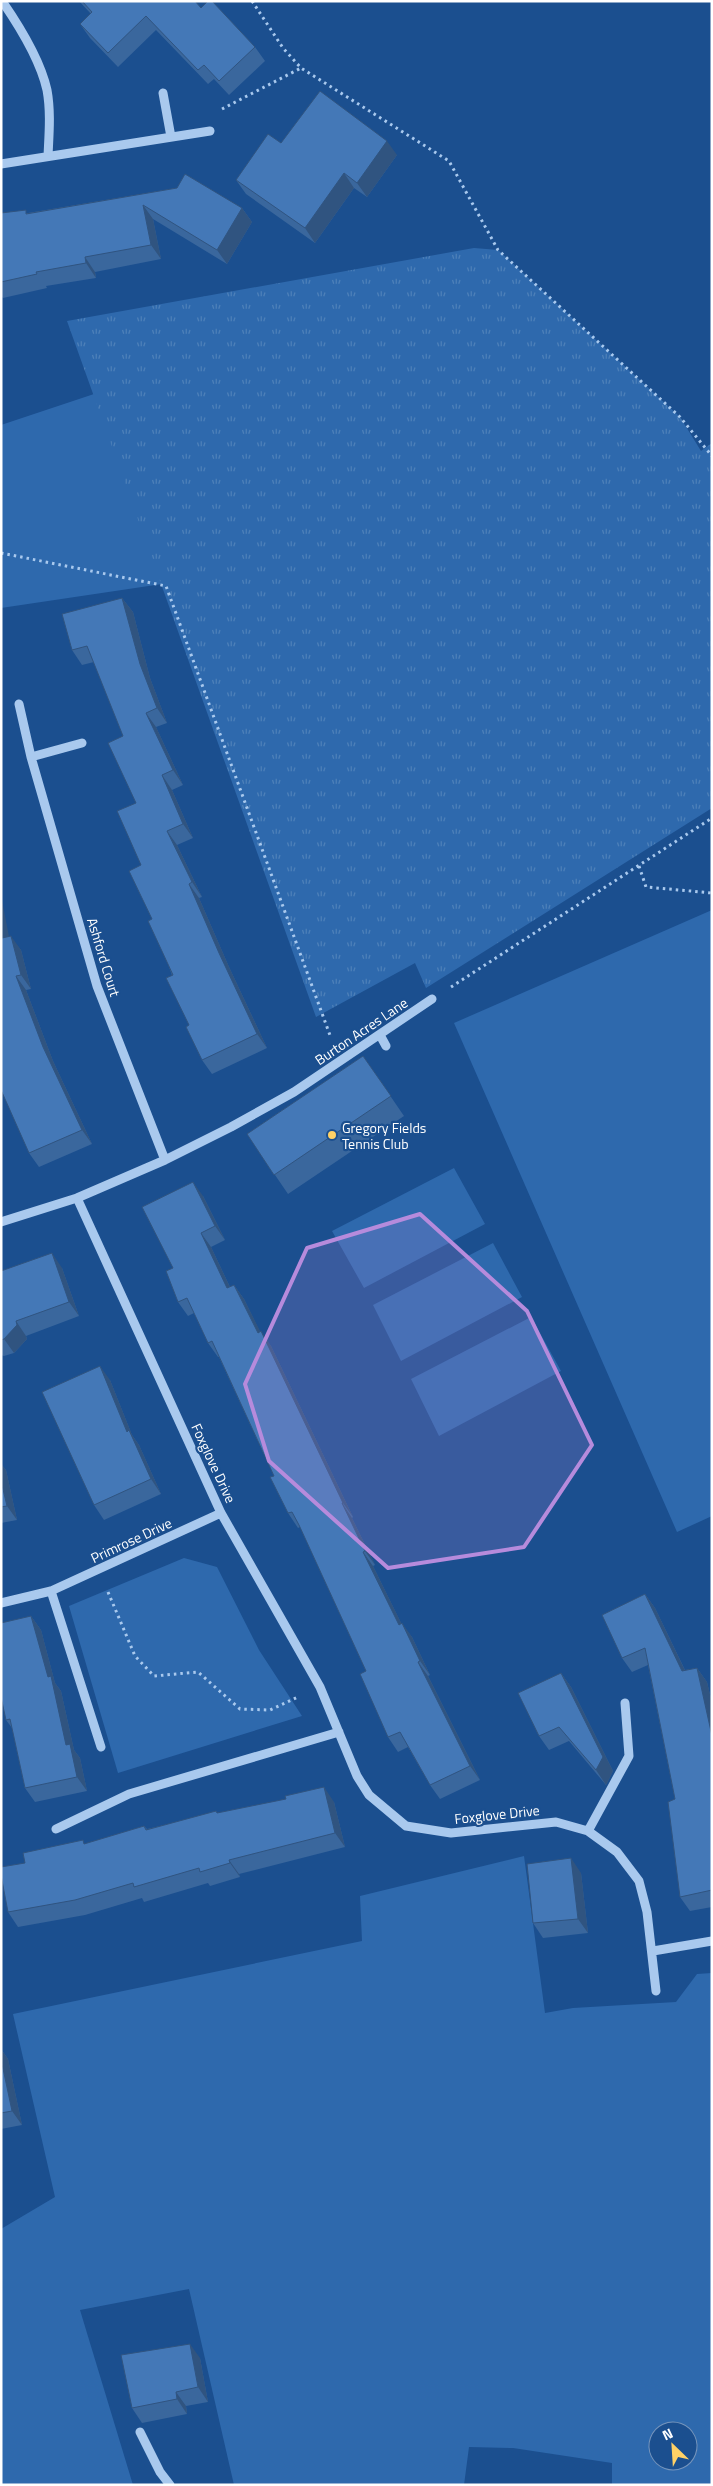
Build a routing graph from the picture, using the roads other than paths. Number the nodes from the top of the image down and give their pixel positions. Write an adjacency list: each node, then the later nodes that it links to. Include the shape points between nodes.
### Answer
1 (2, 1): 5 (street, via 26,39 47,90 50,122)
2 (163, 93): 4 (street)
3 (210, 130): 4 (street)
4 (171, 137): 5 (street)
5 (48, 156): 6 (street)
6 (1, 164)
7 (19, 704): 9 (street, Ashford Court)
8 (82, 743): 9 (street)
9 (31, 757): 13 (street, Ashford Court, via 97,986)
10 (432, 999): 11 (street, Burton Acres Lane)
11 (380, 1035): 12 (street); 13 (street, Burton Acres Lane, via 279,1101)
12 (386, 1046)
13 (165, 1160): 14 (street, Burton Acres Lane)
14 (77, 1198): 15 (street, Burton Acres Lane); 16 (street, Foxglove Drive)
15 (1, 1222)
16 (221, 1513): 17 (street, Primrose Drive); 20 (street, Foxglove Drive, via 320,1687)
17 (51, 1591): 18 (street, Primrose Drive); 21 (street)
18 (1, 1603)
19 (625, 1703): 23 (street, via 629,1756)
20 (339, 1732): 22 (street, via 129,1794); 23 (street, Foxglove Drive, via 357,1776 369,1795 406,1826 451,1833 556,1822)
21 (100, 1747)
22 (56, 1829)
23 (588, 1831): 25 (street, Foxglove Drive, via 618,1852 639,1881)
24 (712, 1942): 25 (street)
25 (653, 1951): 26 (street, Foxglove Drive)
26 (656, 1991)
27 (140, 2432): 28 (street)
28 (170, 2485)

